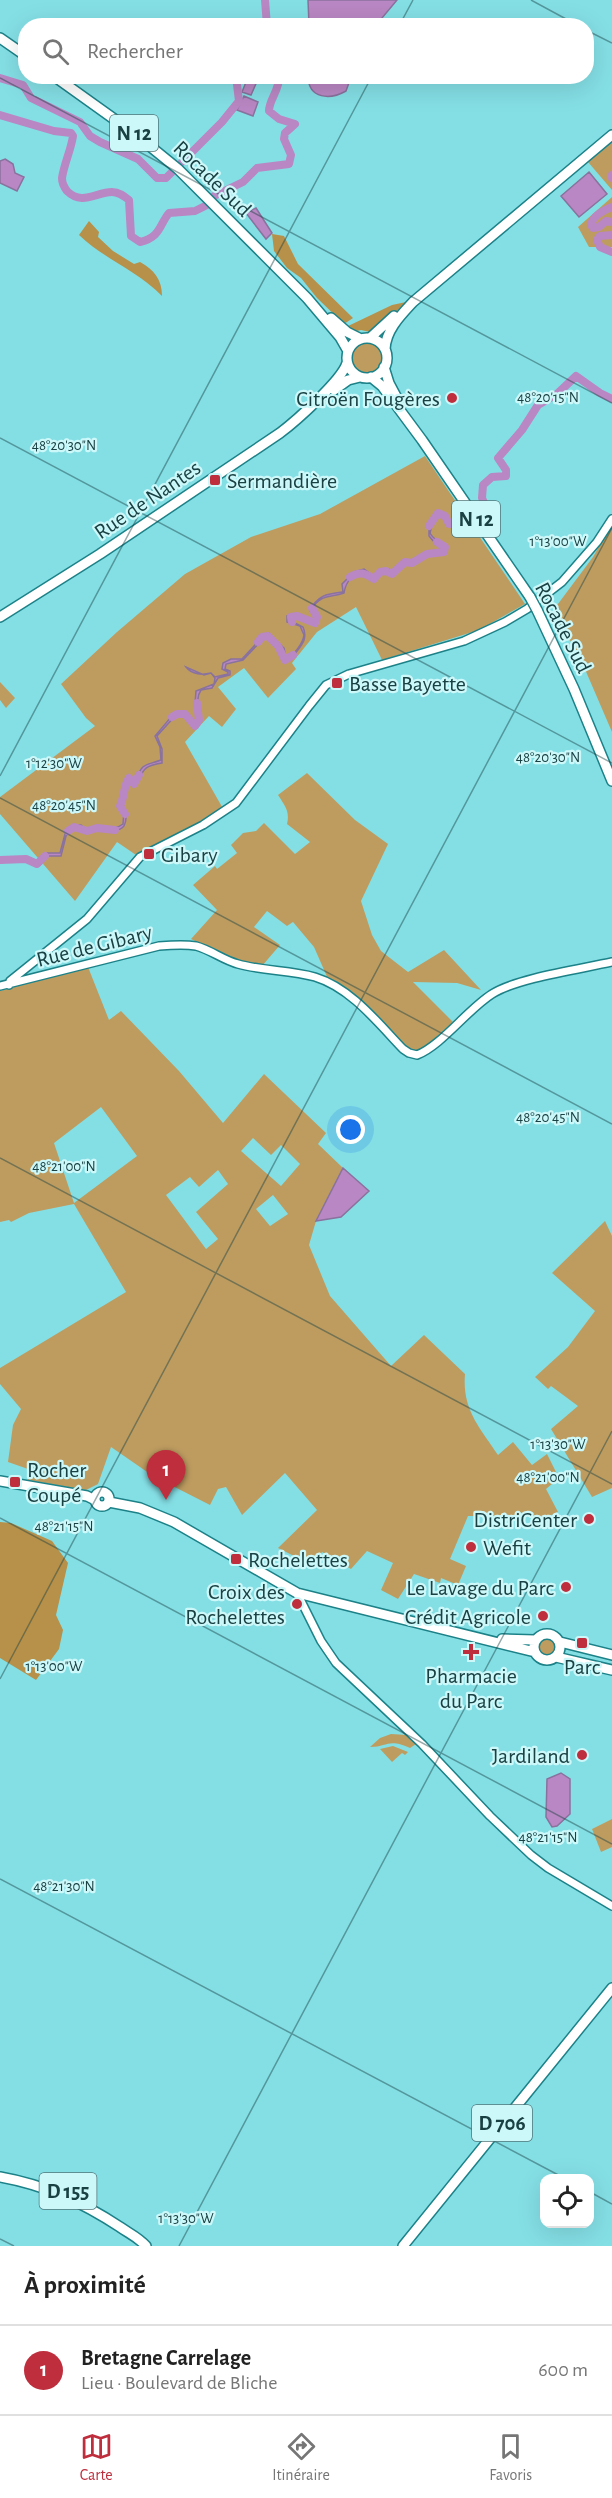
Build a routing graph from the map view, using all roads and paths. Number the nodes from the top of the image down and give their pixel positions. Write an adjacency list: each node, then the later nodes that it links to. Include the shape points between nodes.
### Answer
1 (0, 38): 2 (main road)
2 (18, 50)
3 (65, 84): 5 (main road, Rocade Sud / N 12, via 160,153)
4 (612, 135): 6 (main road)
5 (307, 298): 7 (main road, Rocade Sud / N 12, via 347,332); 9 (main road, Rocade Sud / N 12)
6 (409, 303): 7 (main road); 8 (main road, via 388,335)
7 (365, 338): 8 (main road, via 379,342); 9 (main road, via 352,344)
8 (385, 349): 11 (main road)
9 (348, 351): 10 (main road)
10 (347, 363): 12 (main road, via 352,372); 13 (main road, Rue de Nantes)
11 (384, 367): 12 (main road, via 378,374); 14 (main road, Rocade Sud / N 12)
12 (366, 377): 13 (main road, Rue de Nantes, via 342,384); 14 (main road, Rocade Sud / N 12, via 382,386)
13 (311, 407): 16 (main road, Rue de Nantes, via 280,433)
14 (422, 440): 17 (main road, Rocade Sud / N 12, bridge, via 530,597)
15 (612, 519): 19 (street, via 562,582 505,622 464,640 349,674 326,686 237,803 140,857 87,918)
16 (0, 617)
17 (612, 781)
18 (612, 962): 19 (street, Rue de Gibary, via 505,987 477,1005 422,1053 413,1054 333,985 297,973 231,962 196,946 150,948)
19 (9, 985): 20 (street, Rue de Gibary)
20 (0, 986)
21 (1, 1481): 22 (main road, via 95,1500 103,1492 110,1502 140,1508 174,1522)
22 (297, 1593): 23 (main road); 30 (street, via 336,1663 531,1855)
23 (484, 1638): 24 (main road); 26 (main road)
24 (535, 1640): 25 (main road, via 547,1634); 26 (main road)
25 (560, 1642): 27 (main road); 28 (main road)
26 (535, 1652): 28 (main road, via 545,1660)
27 (612, 1654)
28 (556, 1657): 29 (main road)
29 (612, 1670)
30 (612, 1906)
31 (612, 1987): 37 (main road, D 706)
32 (0, 2172): 34 (main road, D 155, via 24,2176 74,2194 116,2220)
33 (0, 2177): 34 (main road, D 155, via 72,2198)
34 (126, 2231): 35 (main road, D 155); 36 (main road, D 155)
35 (138, 2246)
36 (146, 2246)
37 (403, 2246)

